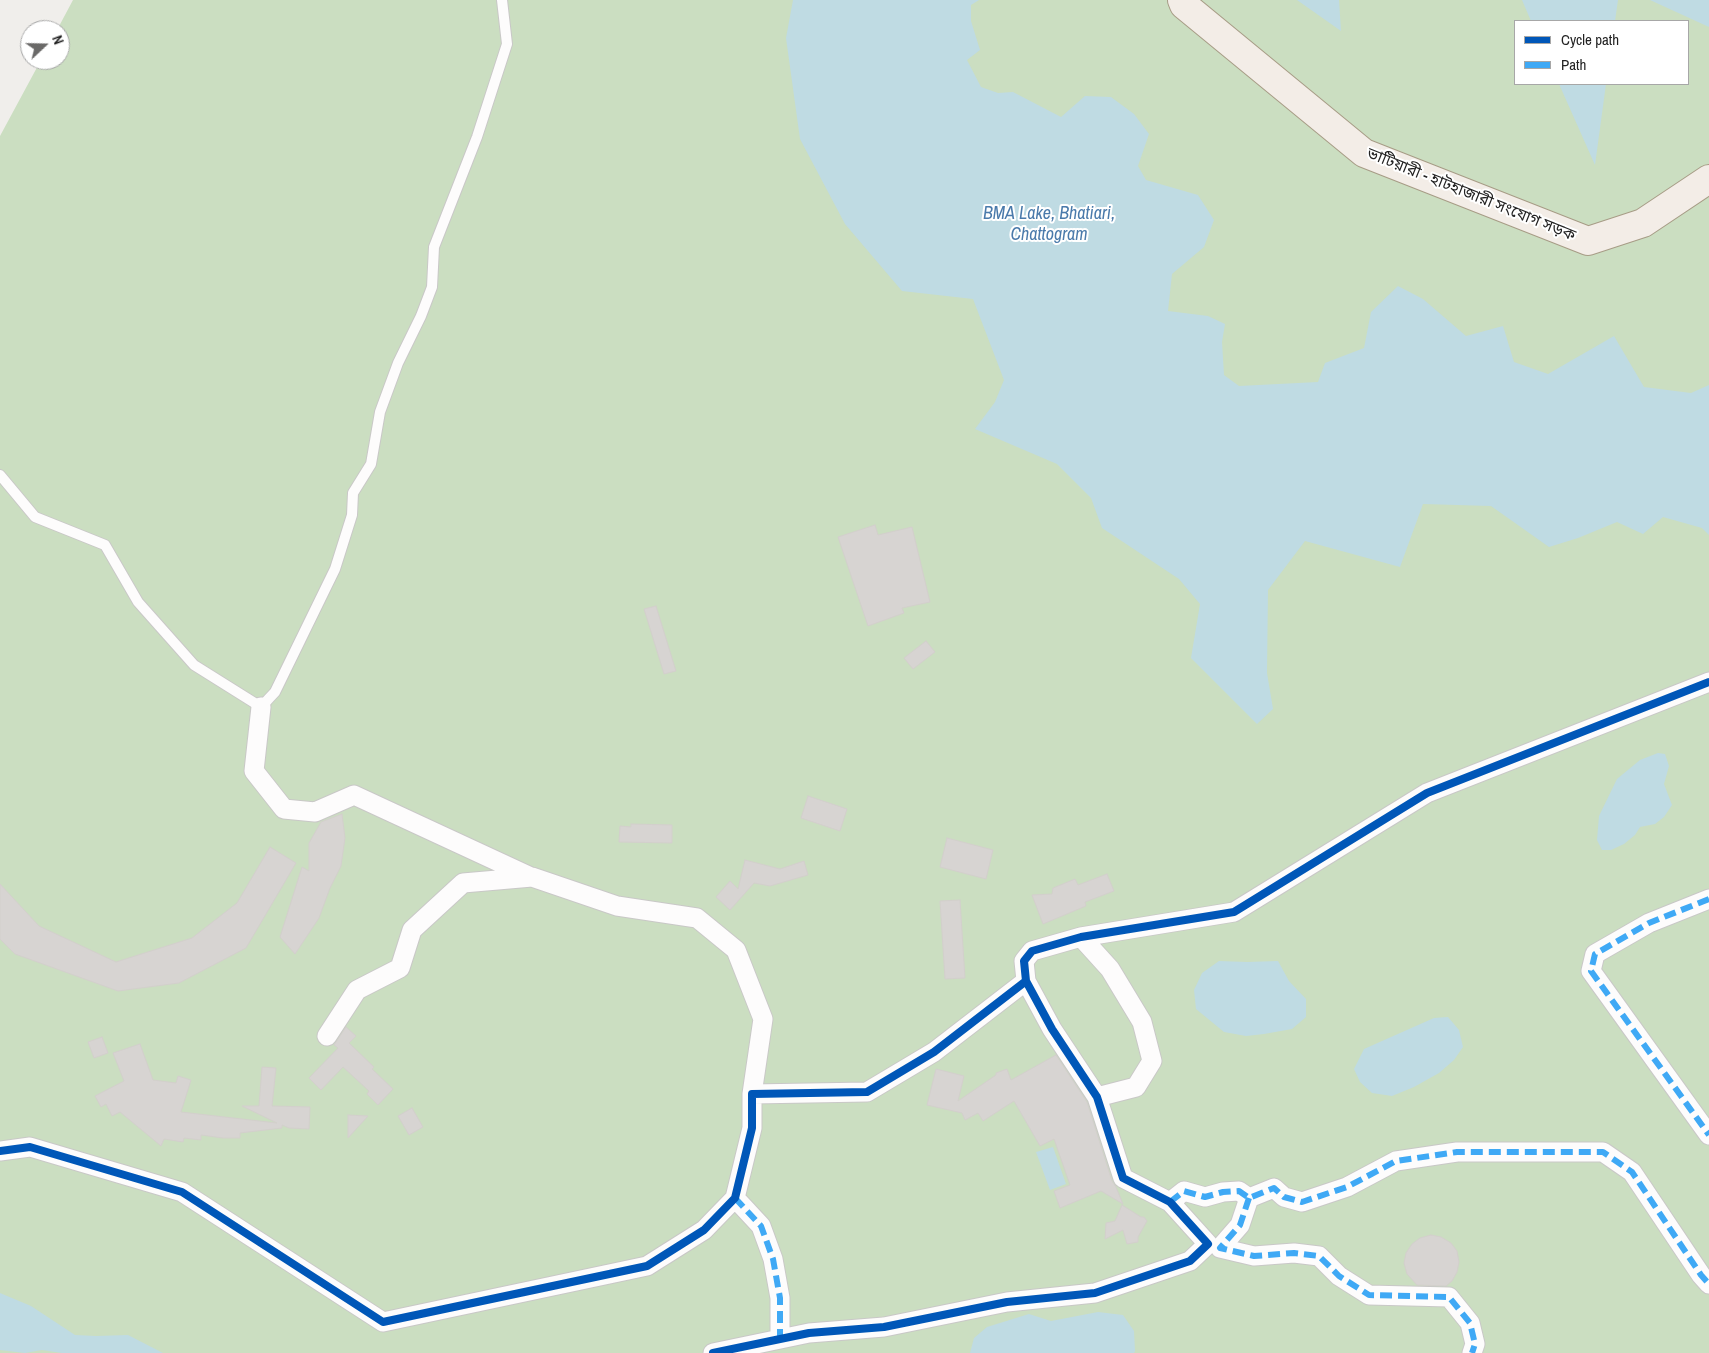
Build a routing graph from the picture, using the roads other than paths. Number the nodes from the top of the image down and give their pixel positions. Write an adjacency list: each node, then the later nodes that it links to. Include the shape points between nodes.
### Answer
1 (502, 0): 6 (lane, via 507,44 477,137 434,247 432,287 380,412 371,464 353,493 352,515 335,569 275,692)
2 (1182, 0): 3 (main road, ভাটিয়ারী - হাটহাজারী সংযোগ সড়ক, via 1184,5 1364,153 1588,241 1643,223)
3 (1709, 179)
4 (0, 476): 6 (lane, via 35,517 104,545 138,602 194,665)
5 (1709, 682): 9 (street, via 1427,793 1234,912)
6 (261, 707): 7 (street, via 254,771 284,809 315,812 354,795)
7 (532, 877): 11 (street, via 462,884 412,930 400,968 357,990); 12 (street, via 617,906 697,918 736,950 763,1019)
8 (1709, 899): 14 (street, via 1649,923 1595,954 1591,971)
9 (1081, 937): 10 (street, via 1032,951 1024,961); 13 (street, via 1110,969 1142,1022 1152,1060 1136,1087)
10 (1026, 981): 12 (street, via 934,1052 867,1092); 13 (street, via 1052,1029)
11 (327, 1036)
12 (752, 1094): 16 (street, via 752,1128)
13 (1097, 1097): 18 (street, via 1123,1178)
14 (1709, 1135)
15 (0, 1151): 16 (street, via 30,1148 182,1192 383,1322 647,1266 704,1230)
16 (735, 1198): 21 (street, via 761,1226 773,1259 780,1298)
17 (1248, 1198): 18 (street, via 1239,1191 1205,1197 1184,1190); 19 (street, via 1240,1225); 20 (street, via 1274,1188 1284,1197 1302,1202 1347,1187 1396,1162 1457,1152 1603,1152 1632,1172)
18 (1170, 1202): 19 (street)
19 (1214, 1246): 21 (street, via 1190,1261 1095,1293 1007,1302 884,1327 809,1333); 23 (street, via 1254,1256 1319,1256 1339,1276 1369,1295 1449,1297 1470,1323 1475,1344)
20 (1709, 1284)
21 (780, 1339): 22 (street)
22 (713, 1353)
23 (1472, 1353)

